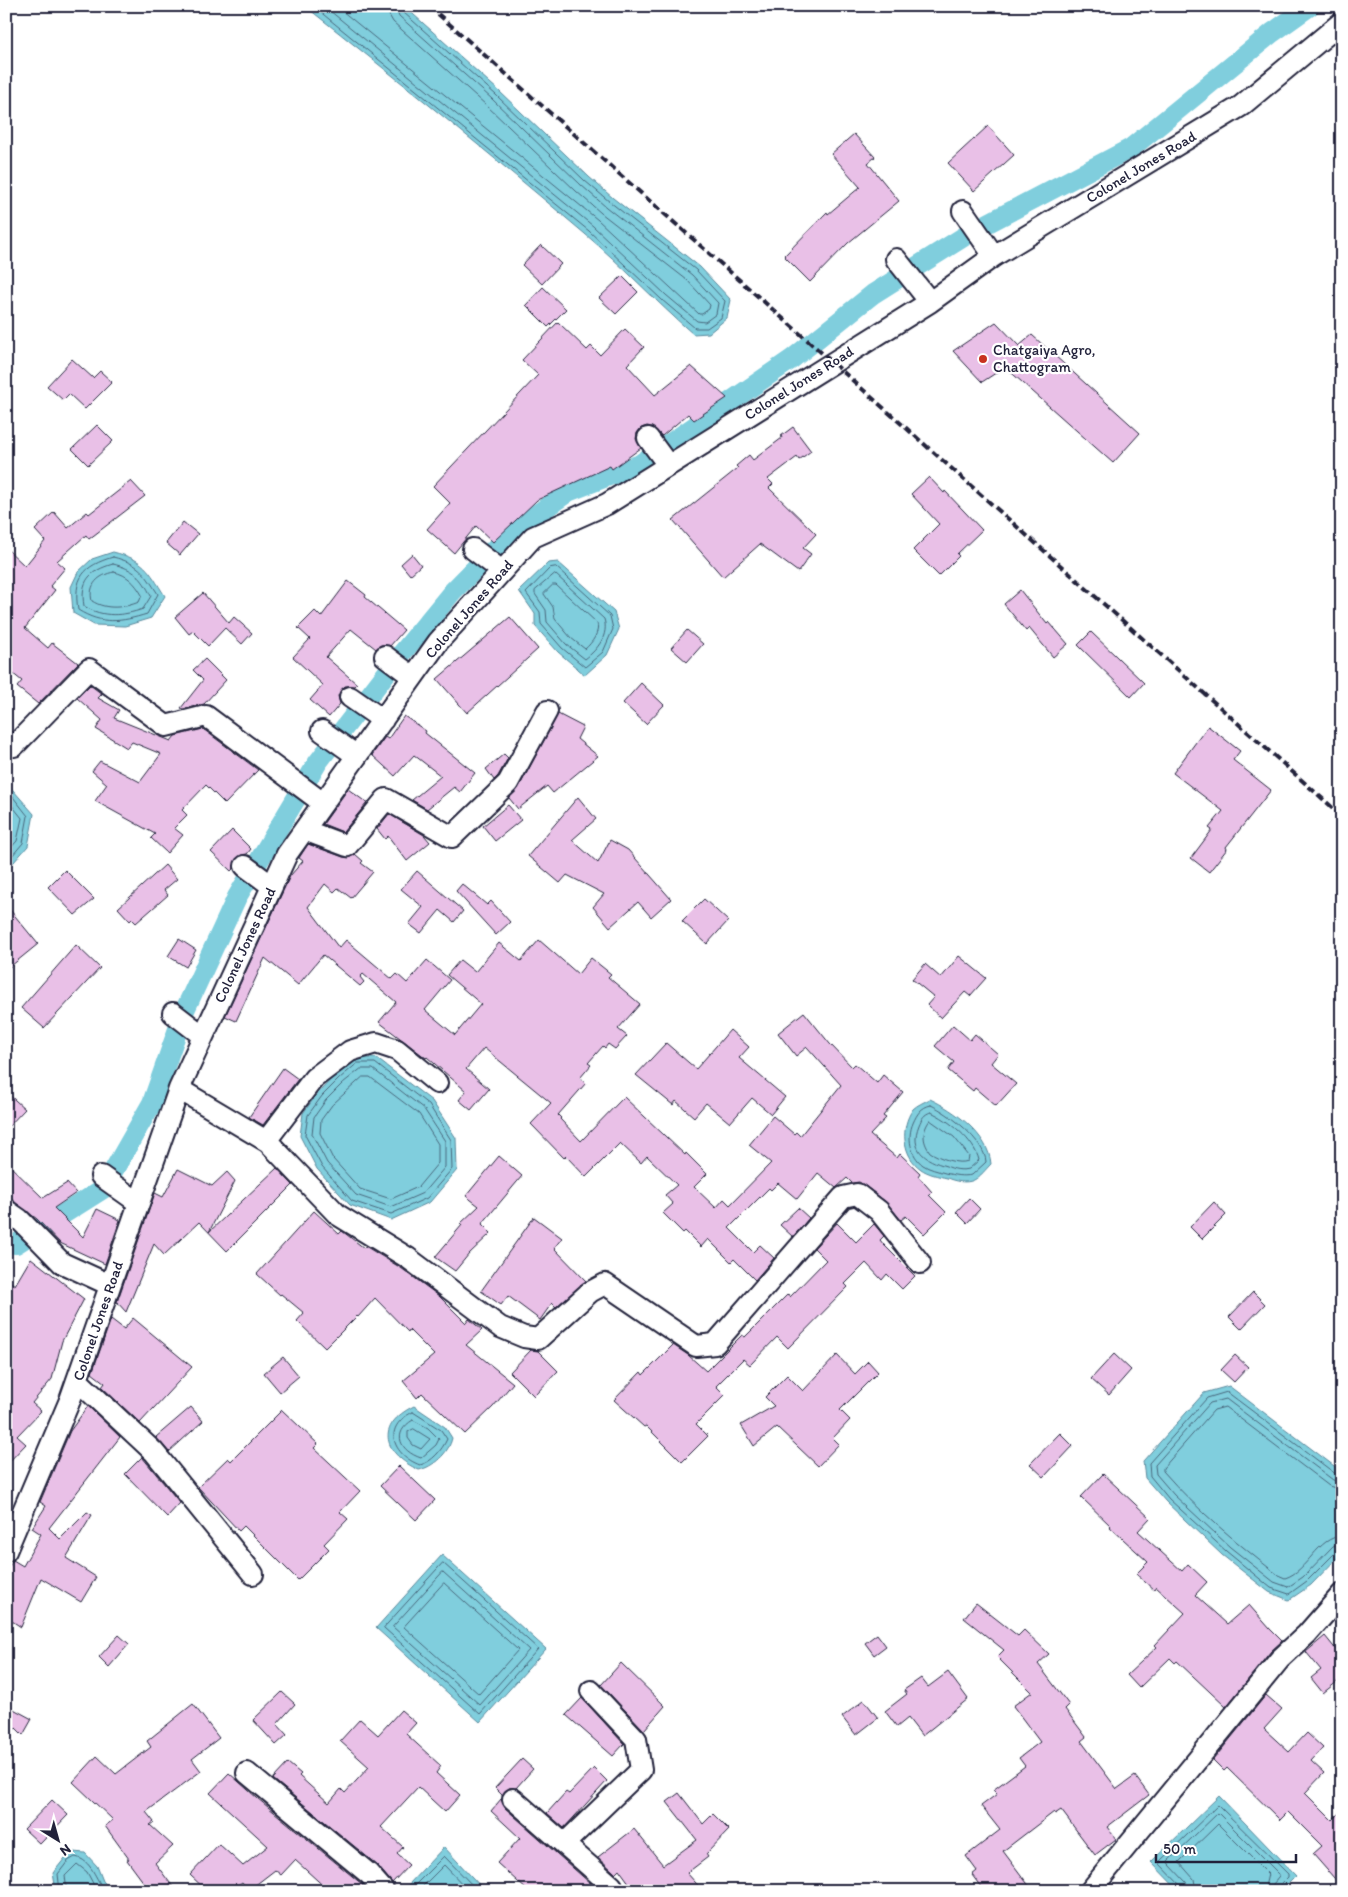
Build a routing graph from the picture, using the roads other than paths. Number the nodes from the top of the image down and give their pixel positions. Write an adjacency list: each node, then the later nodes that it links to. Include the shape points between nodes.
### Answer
1 (1342, 22): 3 (street, Colonel Jones Road, via 1241,106)
2 (963, 210): 3 (street)
3 (989, 250): 5 (street, Colonel Jones Road)
4 (896, 259): 5 (street)
5 (930, 302): 7 (street, Colonel Jones Road)
6 (648, 438): 7 (street)
7 (667, 465): 9 (street, Colonel Jones Road, via 607,504 533,537)
8 (473, 549): 9 (street)
9 (501, 570): 11 (street, Colonel Jones Road)
10 (385, 656): 11 (street)
11 (411, 676): 14 (street, Colonel Jones Road)
12 (350, 697): 14 (street)
13 (547, 711): 19 (street, via 508,783 452,837 386,798 347,846)
14 (379, 718): 17 (street, Colonel Jones Road)
15 (322, 731): 17 (street)
16 (6, 742): 18 (street, via 14,746 89,669 166,726 206,716)
17 (352, 753): 18 (street, Colonel Jones Road)
18 (320, 800): 19 (street, Colonel Jones Road)
19 (304, 830): 21 (street, Colonel Jones Road)
20 (245, 866): 21 (street)
21 (271, 886): 23 (street, Colonel Jones Road)
22 (173, 1013): 23 (street)
23 (201, 1034): 25 (street, Colonel Jones Road)
24 (437, 1083): 26 (street, via 397,1050 376,1043 350,1051 314,1078)
25 (179, 1089): 26 (street); 28 (street, Colonel Jones Road)
26 (268, 1142): 30 (street, via 338,1215 408,1258 500,1327 524,1337 538,1339 590,1292 605,1284 696,1346 715,1344 843,1197 857,1194 879,1211)
27 (101, 1176): 28 (street)
28 (133, 1199): 31 (street, Colonel Jones Road)
29 (12, 1214): 31 (street, via 62,1263)
30 (920, 1263)
31 (110, 1285): 32 (street, Colonel Jones Road)
32 (77, 1380): 33 (street, Colonel Jones Road); 34 (street, via 154,1452)
33 (6, 1551)
34 (253, 1574)
35 (1342, 1594): 42 (street, via 1280,1659)
36 (590, 1691): 39 (street, via 636,1739 641,1770)
37 (247, 1773): 41 (street, via 369,1874)
38 (512, 1799): 39 (street)
39 (564, 1844): 40 (street)
40 (612, 1886)
41 (384, 1891)
42 (1090, 1891)

